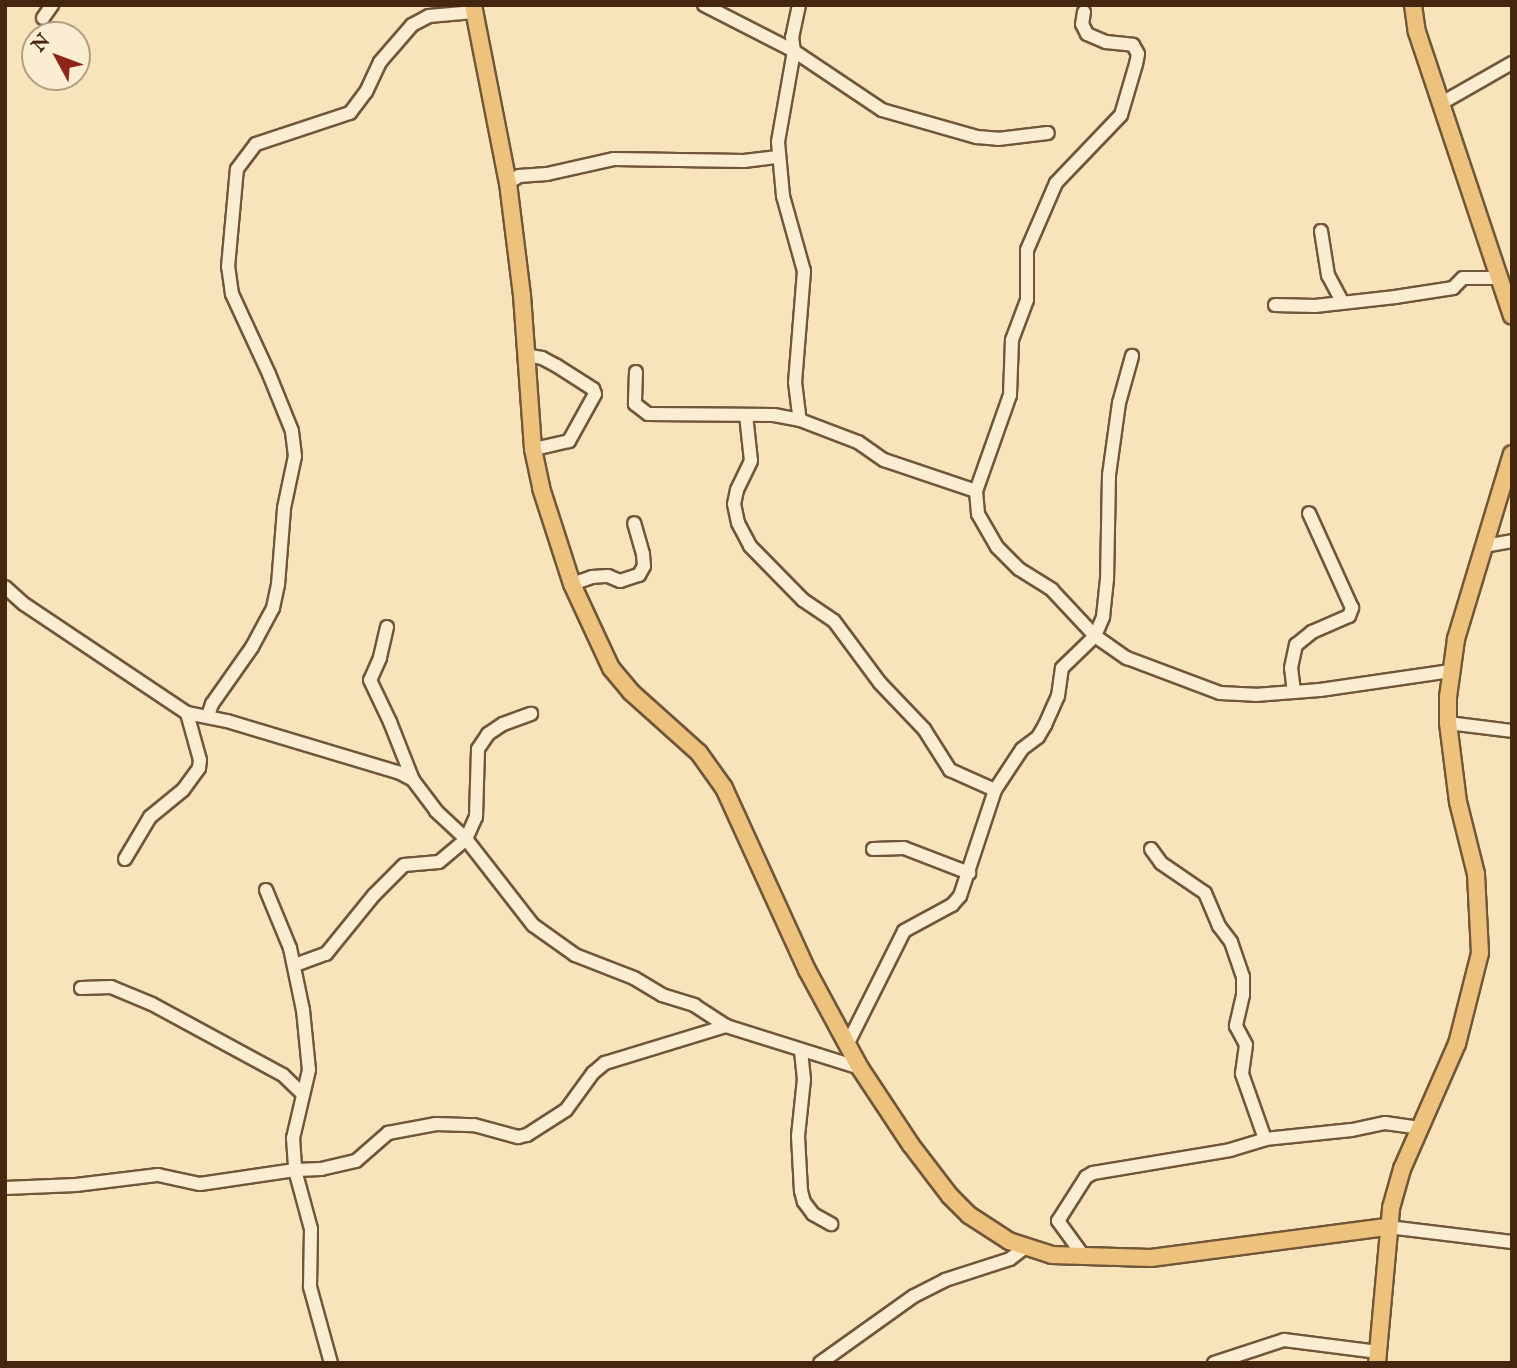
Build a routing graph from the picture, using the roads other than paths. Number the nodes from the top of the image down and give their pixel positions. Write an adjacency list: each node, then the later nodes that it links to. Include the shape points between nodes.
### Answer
1 (51, 5): 7 (street)
2 (704, 5): 8 (street)
3 (799, 5): 8 (street, via 792,37)
4 (1413, 5): 10 (main road)
5 (473, 9): 13 (main road); 39 (street, via 429,16 412,24 380,62 351,113 256,144 237,169 229,254 232,294 292,431 295,456 273,608)
6 (1083, 12): 26 (street, via 1087,34 1133,45 1138,54 1136,64 1121,115 1056,183 1036,224 1027,250 1027,300 1012,340 1010,396)
7 (43, 18)
8 (794, 51): 11 (street, via 882,110 977,138); 12 (street)
9 (1512, 63): 10 (street)
10 (1440, 104): 15 (main road)
11 (1048, 133)
12 (778, 157): 13 (street, via 744,161 614,159 519,176); 23 (street, via 783,196 804,271 795,382)
13 (508, 183): 19 (main road)
14 (1321, 231): 16 (street, via 1328,275)
15 (1503, 272): 16 (street, via 1463,278 1453,288); 18 (main road)
16 (1342, 301): 17 (street)
17 (1275, 305)
18 (1512, 316)
19 (525, 355): 24 (main road); 24 (street, via 558,366 595,394 569,441)
20 (1132, 356): 34 (street, via 1119,402 1109,475 1107,580)
21 (636, 372): 22 (street, via 635,404 640,411)
22 (746, 415): 23 (street); 43 (street, via 751,461 734,505 750,546 803,600 834,621 880,683 924,729 950,770)
23 (800, 420): 26 (street, via 858,442 884,460)
24 (533, 449): 31 (main road)
25 (1511, 460): 30 (main road)
26 (976, 491): 34 (street, via 978,514 997,547 1019,569 1052,590)
27 (1309, 513): 36 (street, via 1352,608 1349,616 1312,632 1296,645 1291,668)
28 (634, 523): 31 (street, via 643,554 639,575 620,581 592,577)
29 (1512, 541): 30 (street)
30 (1485, 546): 35 (main road, via 1455,639)
31 (572, 584): 53 (main road, via 611,668 699,754 724,788 807,970)
32 (5, 587): 37 (street)
33 (387, 627): 42 (street, via 369,680)
34 (1095, 636): 36 (street, via 1127,659 1220,693); 43 (street, via 1062,668 1058,696 1045,725 1022,749)
35 (1451, 671): 36 (street); 40 (main road)
36 (1294, 692)
37 (187, 713): 39 (street); 47 (street, via 199,768 183,790 150,817)
38 (531, 714): 44 (street, via 503,724 488,734 478,749 476,817)
39 (208, 716): 42 (street)
40 (1448, 723): 41 (street); 57 (main road, via 1458,802 1476,874 1480,953 1457,1044)
41 (1512, 731)
42 (413, 780): 44 (street, via 436,811)
43 (995, 790): 48 (street)
44 (466, 839): 50 (street, via 439,862 404,865 326,954); 52 (street, via 549,939 662,995 694,1005)
45 (873, 849): 48 (street, via 904,848)
46 (1151, 849): 58 (street, via 1161,863 1205,893 1234,950 1243,977 1236,1026 1246,1045 1242,1074)
47 (125, 859)
48 (969, 873): 53 (street, via 952,905 904,931)
49 (266, 890): 50 (street)
50 (295, 965): 56 (street, via 308,1053)
51 (81, 988): 56 (street, via 111,987 152,1004 283,1075)
52 (726, 1026): 54 (street); 59 (street, via 605,1063 566,1110 527,1135 518,1137 474,1125 409,1127 388,1133 346,1165)
53 (847, 1045): 55 (main road)
54 (801, 1051): 55 (street); 61 (street, via 801,1191 813,1214)
55 (860, 1068): 64 (main road, via 950,1196 987,1228)
56 (303, 1094): 59 (street, via 293,1138)
57 (1420, 1128): 58 (street, via 1385,1123); 62 (main road, via 1402,1169)
58 (1265, 1139): 65 (street, via 1230,1150 1093,1172 1058,1221)
59 (295, 1170): 60 (street, via 200,1185 158,1175); 67 (street, via 311,1229 310,1287)
60 (5, 1188)
61 (831, 1224)
62 (1388, 1227): 63 (street); 65 (main road, via 1151,1258); 66 (main road)
63 (1512, 1242)
64 (1024, 1248): 65 (main road); 68 (street, via 1010,1259 945,1280 914,1296)
65 (1085, 1258)
66 (1378, 1357): 69 (street, via 1284,1340)
67 (331, 1363)
68 (820, 1363)
69 (1213, 1363)

